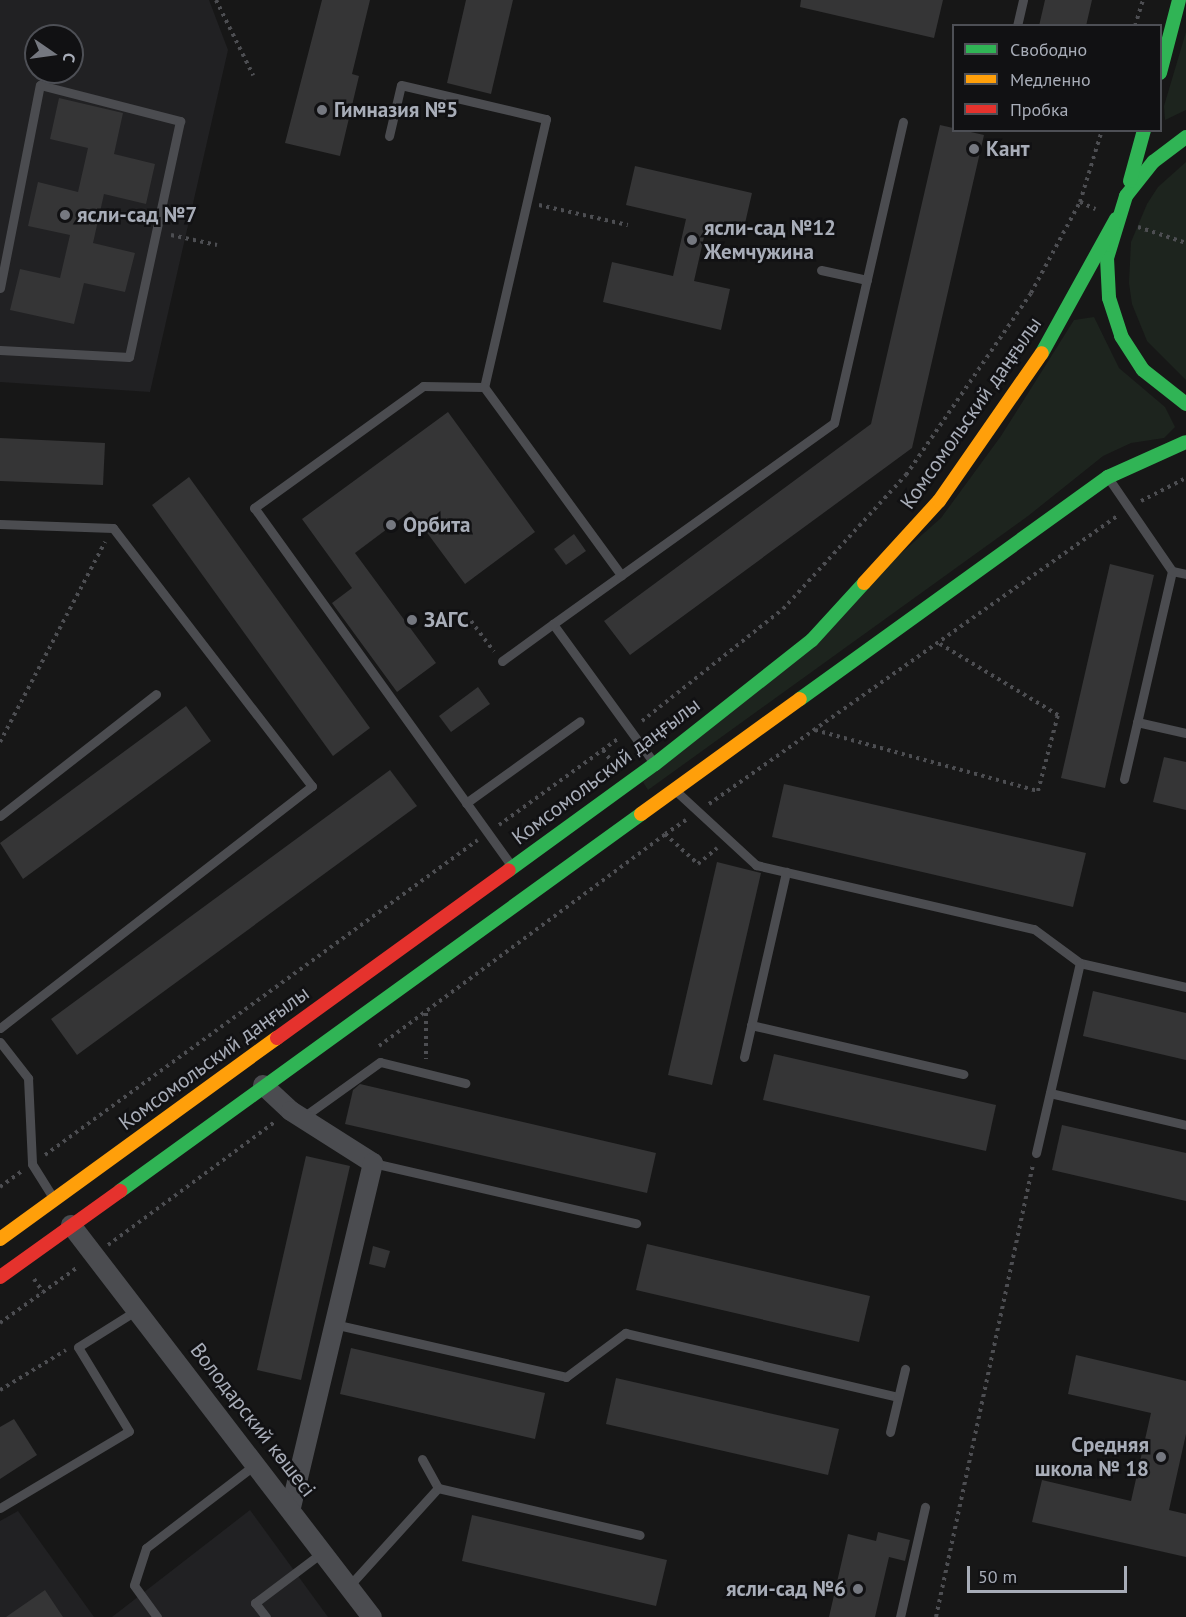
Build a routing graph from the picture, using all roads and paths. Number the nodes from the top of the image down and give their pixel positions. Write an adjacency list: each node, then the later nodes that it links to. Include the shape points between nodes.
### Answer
1 (216, 0): 8 (path)
2 (1143, 0): 6 (path)
3 (1179, 0): 7 (street)
4 (1020, 1): 5 (lane)
5 (1017, 24)
6 (1136, 24)
7 (1162, 69)
8 (253, 75)
9 (903, 122): 21 (lane)
10 (1101, 132): 42 (path, via 1080,202 1031,293 906,475 783,609)
11 (1143, 132): 14 (street)
12 (389, 136): 15 (lane, via 401,85 546,119)
13 (1186, 137): 14 (street, via 1152,162)
14 (1126, 196): 16 (street)
15 (526, 202): 17 (path); 24 (lane)
16 (1116, 219): 25 (street, via 1107,258 1109,298 1121,336 1143,370); 46 (street, Комсомольский даңғылы, via 1050,342 939,501 812,640)
17 (628, 225)
18 (156, 232): 19 (path); 22 (lane, via 180,121 40,85); 23 (lane, via 129,357)
19 (217, 245)
20 (821, 270): 21 (lane)
21 (867, 280): 34 (lane, via 834,423)
22 (0, 288)
23 (0, 350)
24 (484, 387): 34 (lane); 49 (lane, via 423,386 254,508)
25 (1186, 404)
26 (1186, 442): 27 (street)
27 (1108, 477): 29 (lane); 48 (street)
28 (1186, 478): 29 (path)
29 (1130, 509): 32 (lane); 37 (path)
30 (0, 524): 31 (lane)
31 (113, 528): 45 (path); 60 (lane, via 312,786)
32 (1172, 571): 33 (lane); 41 (lane)
33 (1186, 574)
34 (621, 576): 36 (lane)
35 (471, 621): 38 (path)
36 (553, 624): 38 (lane); 42 (lane)
37 (937, 642): 43 (path); 43 (path, via 1058,715 1038,792)
38 (502, 661)
39 (156, 694): 51 (lane)
40 (580, 721): 49 (lane)
41 (1137, 722): 44 (lane); 47 (lane)
42 (630, 730): 46 (lane); 52 (path)
43 (815, 730): 50 (path)
44 (1186, 733)
45 (0, 742)
46 (655, 764): 54 (street, Комсомольский даңғылы)
47 (1124, 779)
48 (673, 789): 50 (lane); 67 (street)
49 (466, 803): 52 (lane)
50 (698, 812): 53 (lane); 53 (path, via 666,834 698,864 716,852)
51 (0, 816)
52 (488, 833): 54 (lane); 73 (path)
53 (720, 833): 55 (lane, via 756,865)
54 (512, 867): 63 (street, Комсомольский даңғылы)
55 (786, 872): 56 (lane, via 1034,929); 59 (lane)
56 (1080, 963): 57 (lane); 68 (lane)
57 (1186, 987)
58 (426, 1013): 64 (path)
59 (751, 1025): 62 (lane); 65 (lane)
60 (0, 1028)
61 (0, 1042): 73 (lane, via 28,1078)
62 (744, 1057)
63 (246, 1062): 67 (street); 75 (street, Комсомольский даңғылы)
64 (426, 1073): 66 (lane); 69 (lane, via 380,1062)
65 (963, 1074)
66 (465, 1083)
67 (263, 1085): 69 (street); 77 (street)
68 (1050, 1093): 70 (lane); 71 (lane)
69 (302, 1119): 72 (street)
70 (1186, 1125)
71 (1036, 1153): 100 (path)
72 (373, 1163): 76 (lane); 81 (street)
73 (32, 1164): 74 (path); 75 (lane)
74 (0, 1187)
75 (54, 1198): 78 (street, Комсомольский даңғылы)
76 (636, 1223)
77 (71, 1225): 79 (street); 80 (street, Володарский көшесі)
78 (0, 1239)
79 (0, 1276)
80 (137, 1310): 82 (lane); 88 (street, Володарский көшесі)
81 (338, 1325): 85 (lane, via 566,1377 625,1333); 92 (street)
82 (78, 1347): 84 (path, via 62,1351); 91 (lane, via 129,1431)
83 (905, 1369): 85 (lane)
84 (0, 1390)
85 (898, 1397): 86 (lane)
86 (890, 1432)
87 (422, 1460): 89 (lane)
88 (256, 1464): 92 (street, Володарский көшесі); 96 (lane, via 146,1548 134,1585)
89 (438, 1488): 93 (lane); 95 (lane)
90 (925, 1507): 99 (lane)
91 (0, 1508)
92 (291, 1508): 94 (street, Володарский көшесі)
93 (640, 1535)
94 (324, 1551): 95 (street, Володарский көшесі); 97 (lane, via 255,1603)
95 (350, 1586): 98 (street, Володарский көшесі)
96 (157, 1617)
97 (266, 1617)
98 (372, 1617)
99 (900, 1617)
100 (936, 1617)

